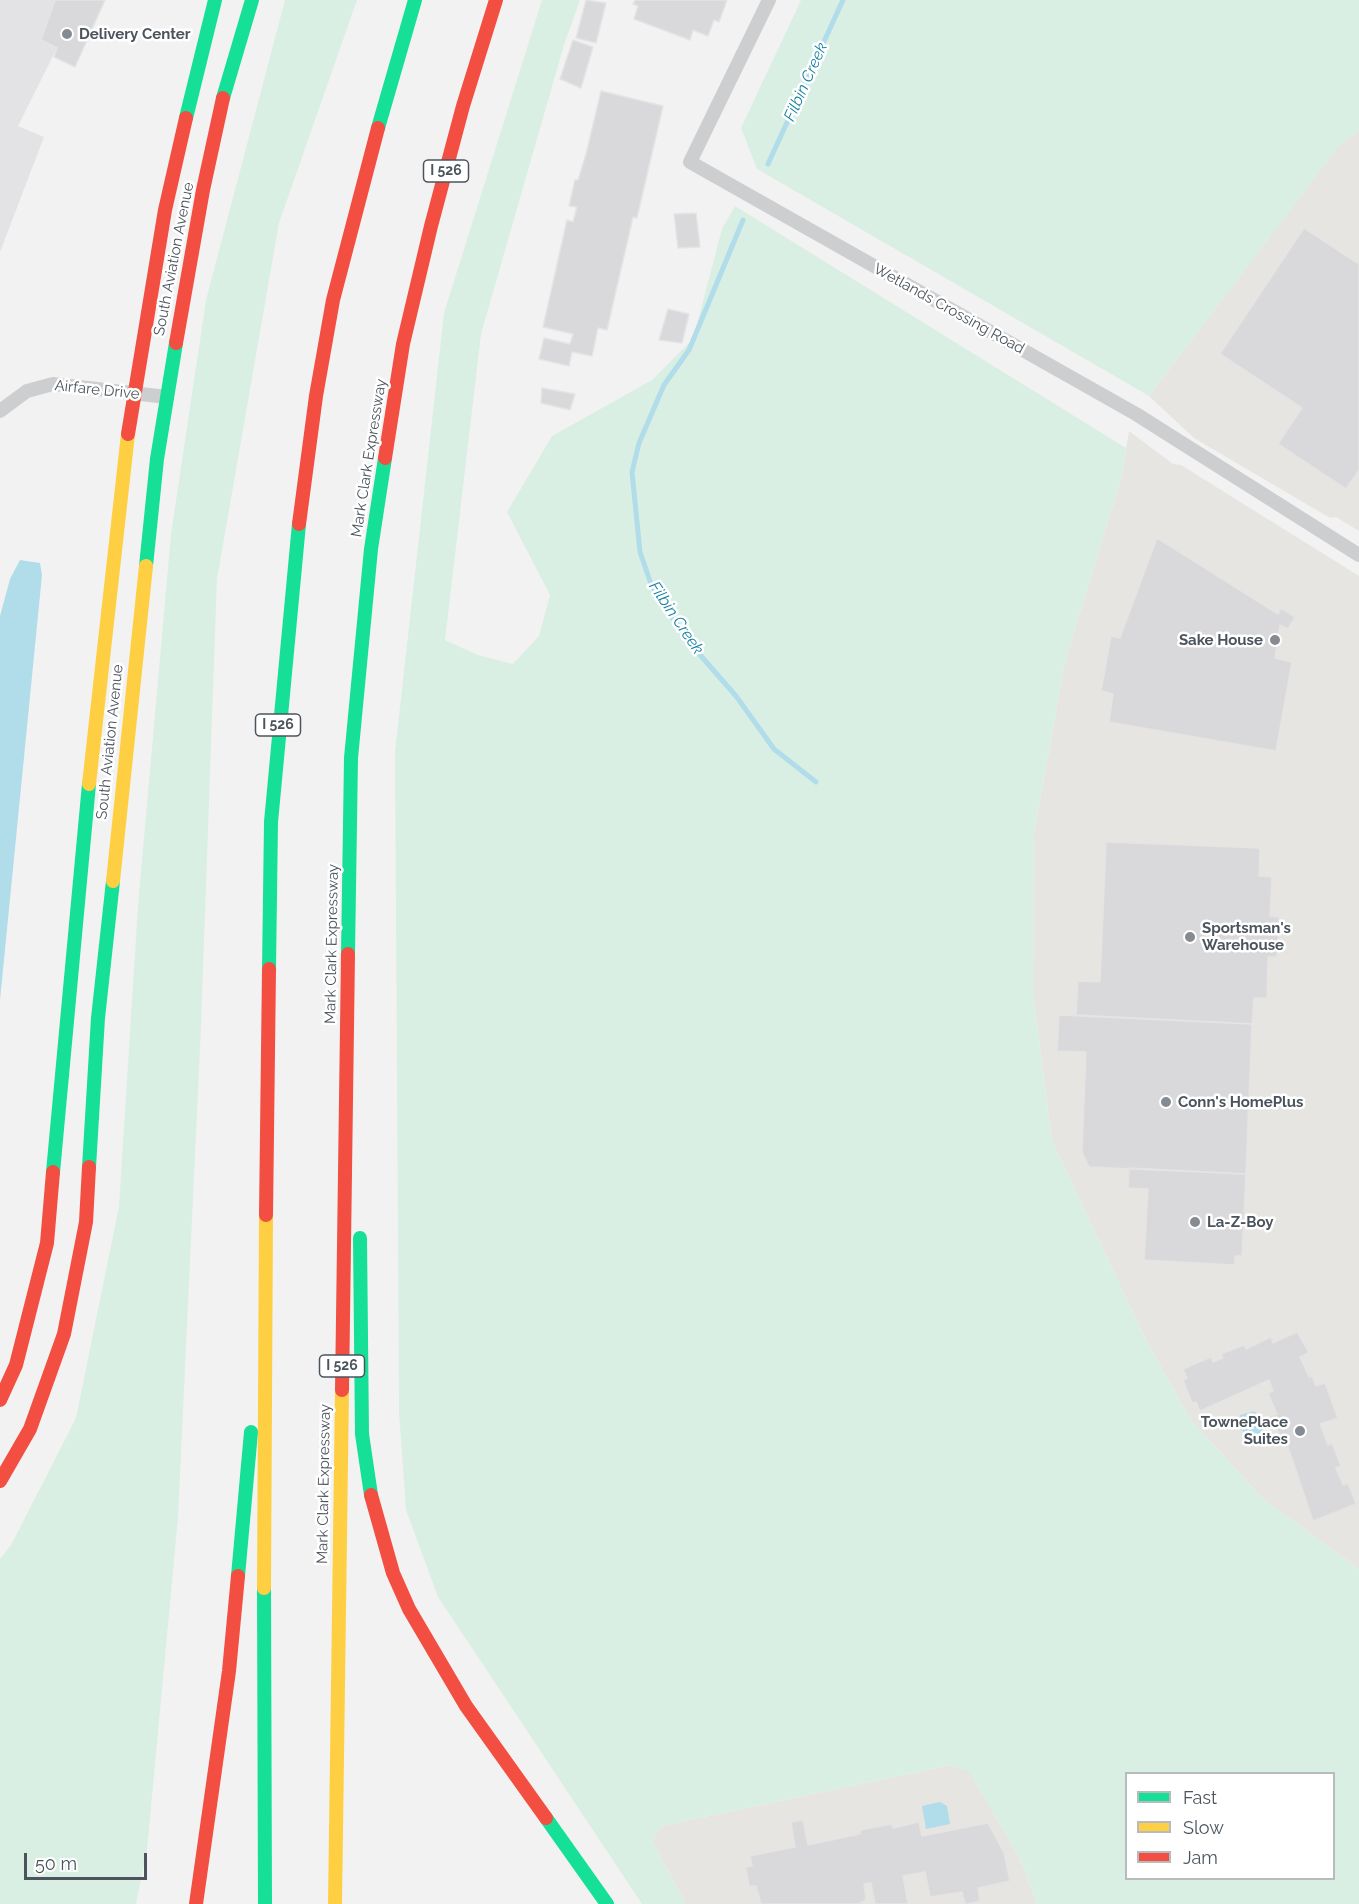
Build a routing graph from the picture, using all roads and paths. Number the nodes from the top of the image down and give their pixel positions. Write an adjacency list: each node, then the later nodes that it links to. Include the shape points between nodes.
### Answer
1 (215, 0): 6 (main road, South Aviation Avenue, via 165,210)
2 (252, 0): 7 (main road, South Aviation Avenue, via 222,102)
3 (416, 0): 11 (main road, I 526, via 333,300 304,477 271,822)
4 (496, 0): 10 (main road, Mark Clark Expressway / I 526, via 454,139 403,344 370,560 351,758)
5 (769, 0): 9 (street, Wetlands Crossing Road, via 690,162 1136,414)
6 (134, 394): 7 (street, Airfare Drive); 8 (street, Airfare Drive, via 53,384 27,391); 14 (main road, South Aviation Avenue, via 87,804 47,1243 16,1365)
7 (167, 397): 15 (main road, South Aviation Avenue, via 150,518 98,1018 86,1222 64,1334 30,1429)
8 (0, 411)
9 (1359, 555)
10 (350, 828): 12 (main road); 18 (main road, Mark Clark Expressway / I 526)
11 (268, 1115): 16 (main road, via 252,1410 231,1647); 17 (main road, I 526)
12 (359, 1190)
13 (360, 1225): 19 (main road, via 362,1434 370,1490 393,1573 466,1706)
14 (0, 1400)
15 (0, 1481)
16 (196, 1904)
17 (265, 1904)
18 (334, 1904)
19 (606, 1904)

